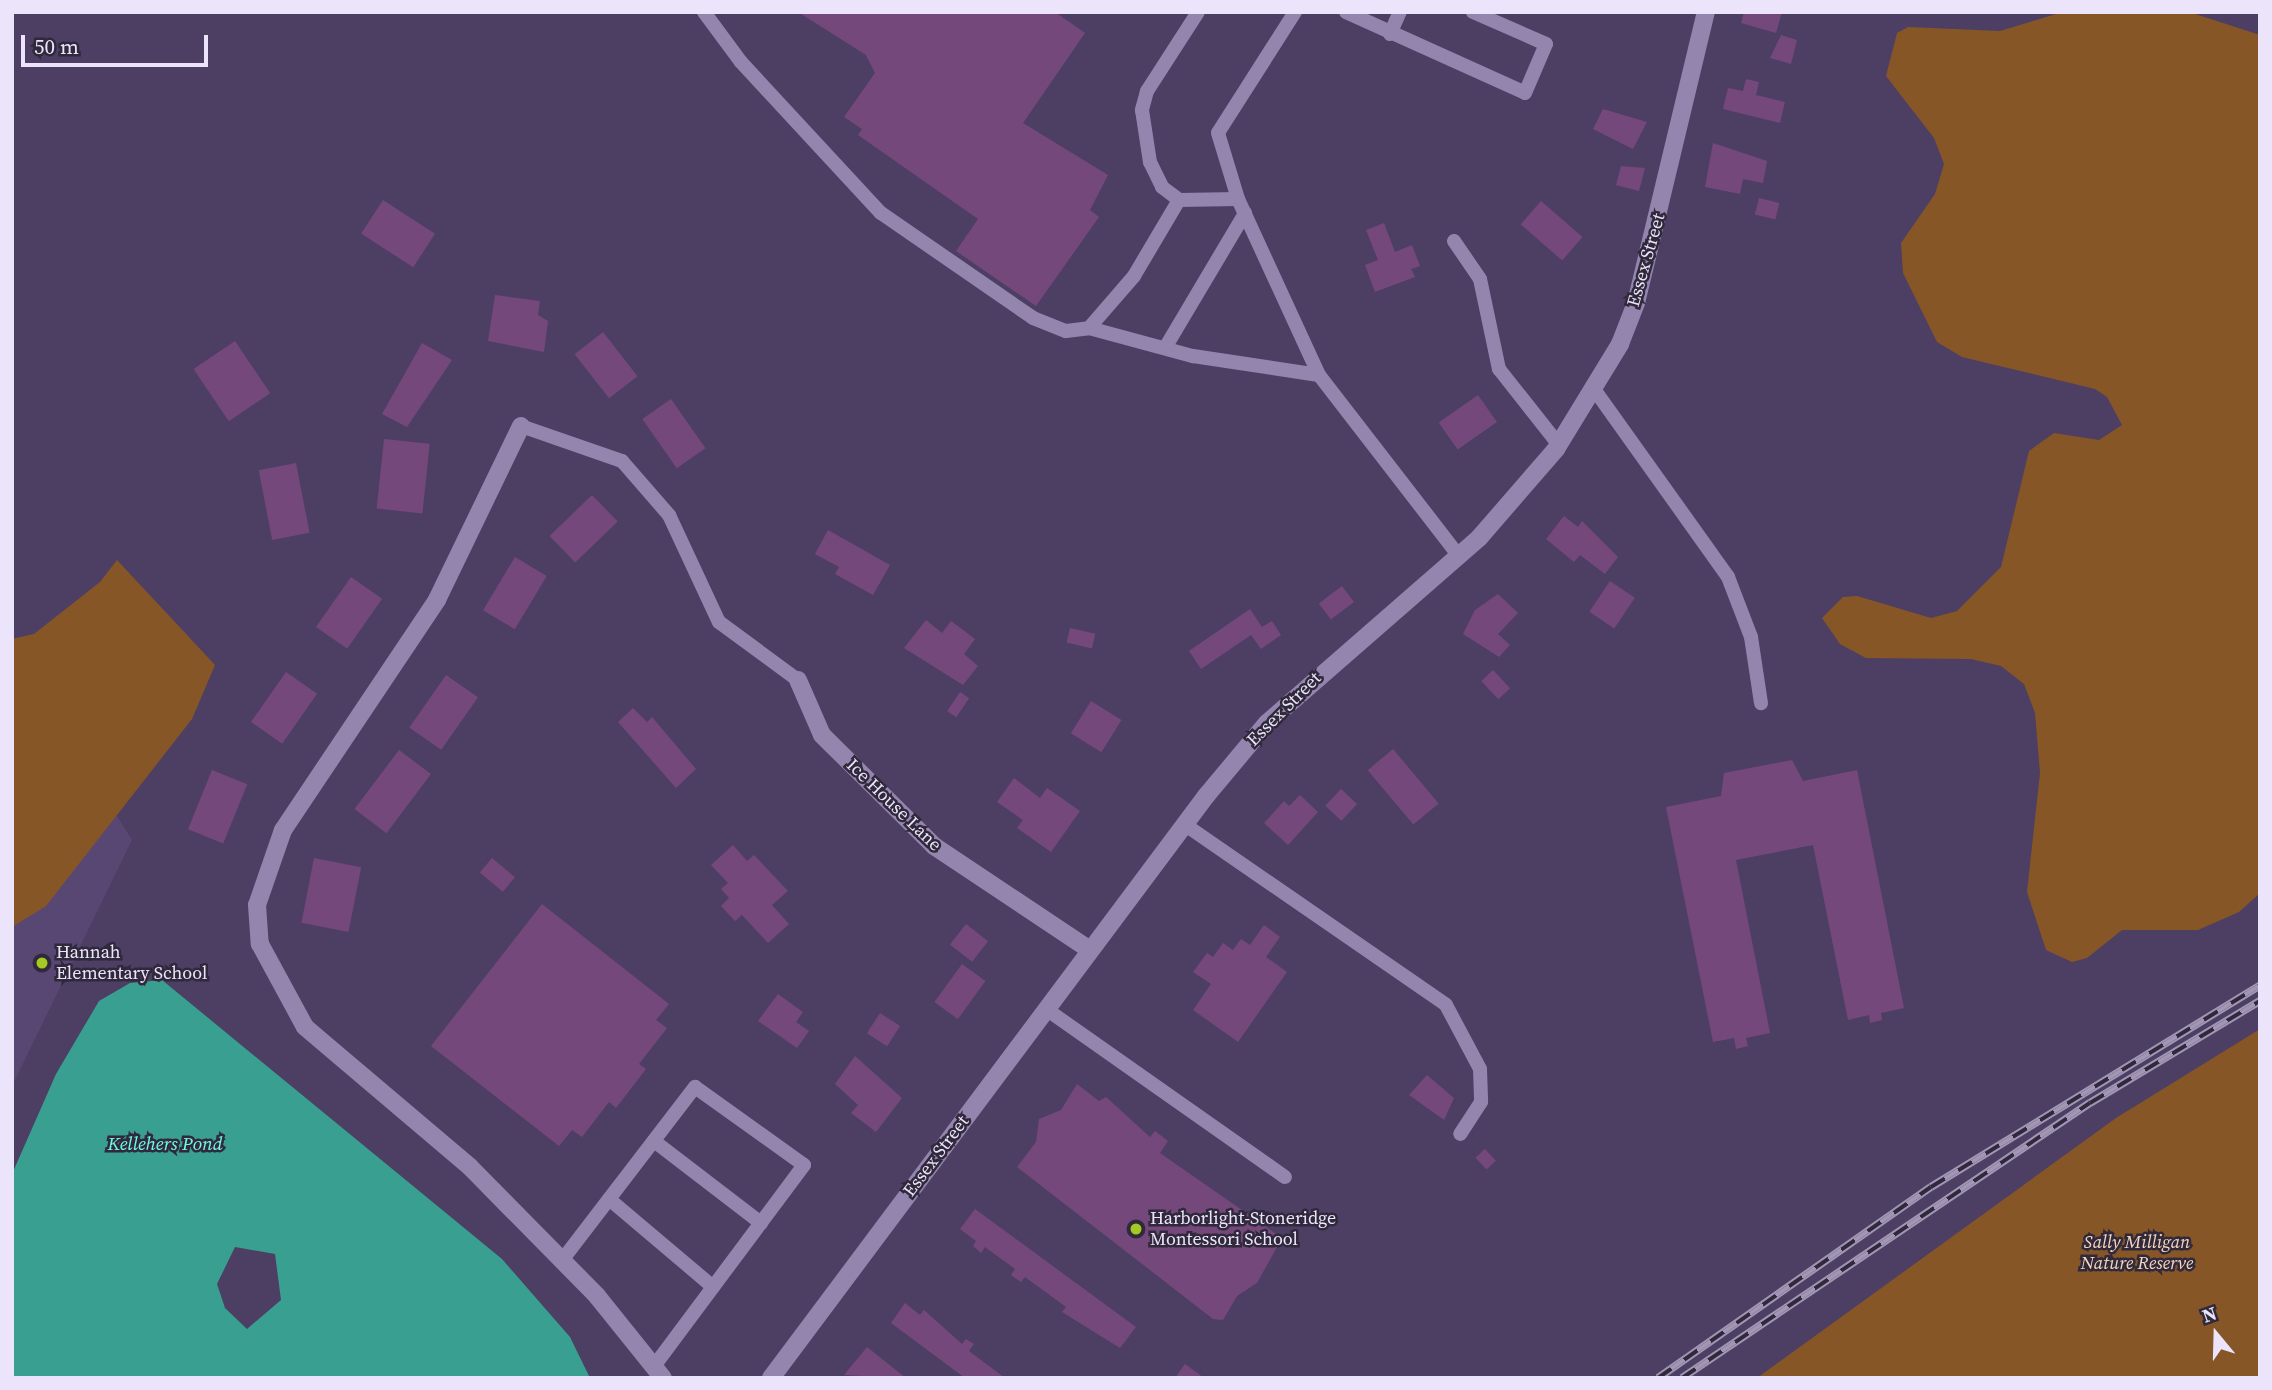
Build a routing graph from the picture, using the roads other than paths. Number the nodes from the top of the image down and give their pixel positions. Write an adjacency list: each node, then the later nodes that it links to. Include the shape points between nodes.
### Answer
1 (704, 12): 13 (lane, via 741,62 881,213 1033,318 1066,331)
2 (1198, 12): 9 (lane, via 1142,110 1150,162 1162,187)
3 (1295, 12): 10 (lane, via 1218,132)
4 (1346, 12): 8 (lane)
5 (1400, 12): 8 (lane)
6 (1473, 12): 8 (lane, via 1546,44 1525,93)
7 (1706, 12): 16 (main road, Essex Street, via 1650,257 1620,344)
8 (1390, 34)
9 (1179, 200): 10 (lane); 13 (lane, via 1134,276)
10 (1238, 200): 11 (lane)
11 (1245, 214): 14 (lane); 15 (lane)
12 (1454, 242): 18 (lane, via 1480,279 1499,369)
13 (1088, 328): 14 (lane)
14 (1165, 348): 15 (lane)
15 (1319, 375): 19 (lane)
16 (1594, 389): 18 (main road, Essex Street); 21 (lane, via 1728,577 1751,638)
17 (521, 426): 20 (lane, via 622,461 669,515 719,622); 30 (main road, via 438,600 282,830 257,905 260,944 305,1027 470,1167)
18 (1559, 445): 19 (main road, Essex Street)
19 (1460, 556): 22 (main road, Essex Street, via 1310,680)
20 (798, 680): 23 (main road, Ice House Lane, via 822,735 934,846)
21 (1761, 704)
22 (1184, 824): 23 (main road, Essex Street); 25 (lane, via 1446,1005 1480,1069 1481,1102)
23 (1090, 950): 24 (main road, Essex Street)
24 (1046, 1009): 27 (lane); 33 (main road, Essex Street)
25 (1460, 1133)
26 (654, 1141): 28 (lane); 29 (lane); 29 (lane, via 695,1087 804,1166)
27 (1285, 1177)
28 (609, 1199): 30 (lane); 31 (lane)
29 (761, 1223): 31 (lane)
30 (563, 1259): 32 (main road)
31 (713, 1287): 32 (lane)
32 (658, 1372)
33 (771, 1378)

